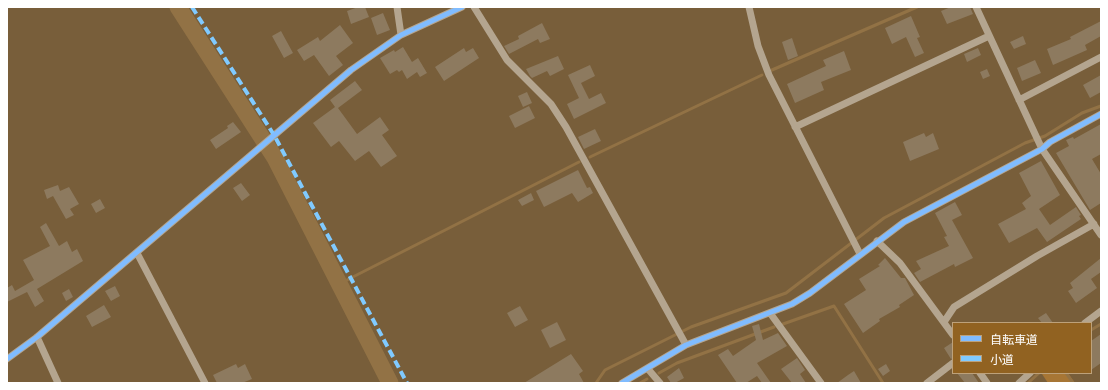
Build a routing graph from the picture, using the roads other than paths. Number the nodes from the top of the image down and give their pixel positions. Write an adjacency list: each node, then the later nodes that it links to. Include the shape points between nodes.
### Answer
1 (397, 7): 6 (street)
2 (462, 7): 6 (street)
3 (474, 7): 24 (street, via 506,60 551,104 566,127)
4 (749, 7): 11 (street, via 758,46 769,75)
5 (976, 7): 7 (street)
6 (401, 35): 16 (street, via 350,70)
7 (989, 36): 9 (street); 11 (street)
8 (1101, 57): 9 (street)
9 (1019, 100): 12 (street)
10 (1101, 114): 12 (street)
11 (795, 127): 17 (street)
12 (1042, 149): 13 (street); 15 (street, via 904,222)
13 (1094, 224): 14 (street); 20 (street, via 954,308)
14 (1101, 234)
15 (877, 241): 17 (street); 20 (street, via 900,263)
16 (137, 253): 23 (street); 31 (street)
17 (860, 254): 19 (street, via 810,293)
18 (1101, 311): 21 (street)
19 (770, 313): 24 (street); 34 (street)
20 (944, 322): 22 (street)
21 (1086, 322)
22 (952, 334)
23 (37, 337): 25 (street); 30 (street)
24 (686, 345): 27 (street)
25 (7, 359)
26 (952, 364): 35 (street)
27 (648, 369): 32 (street); 33 (street)
28 (981, 374): 36 (street)
29 (1029, 374): 37 (street)
30 (58, 383)
31 (205, 383)
32 (622, 383)
33 (660, 383)
34 (821, 383)
35 (927, 383)
36 (987, 383)
37 (1019, 383)

